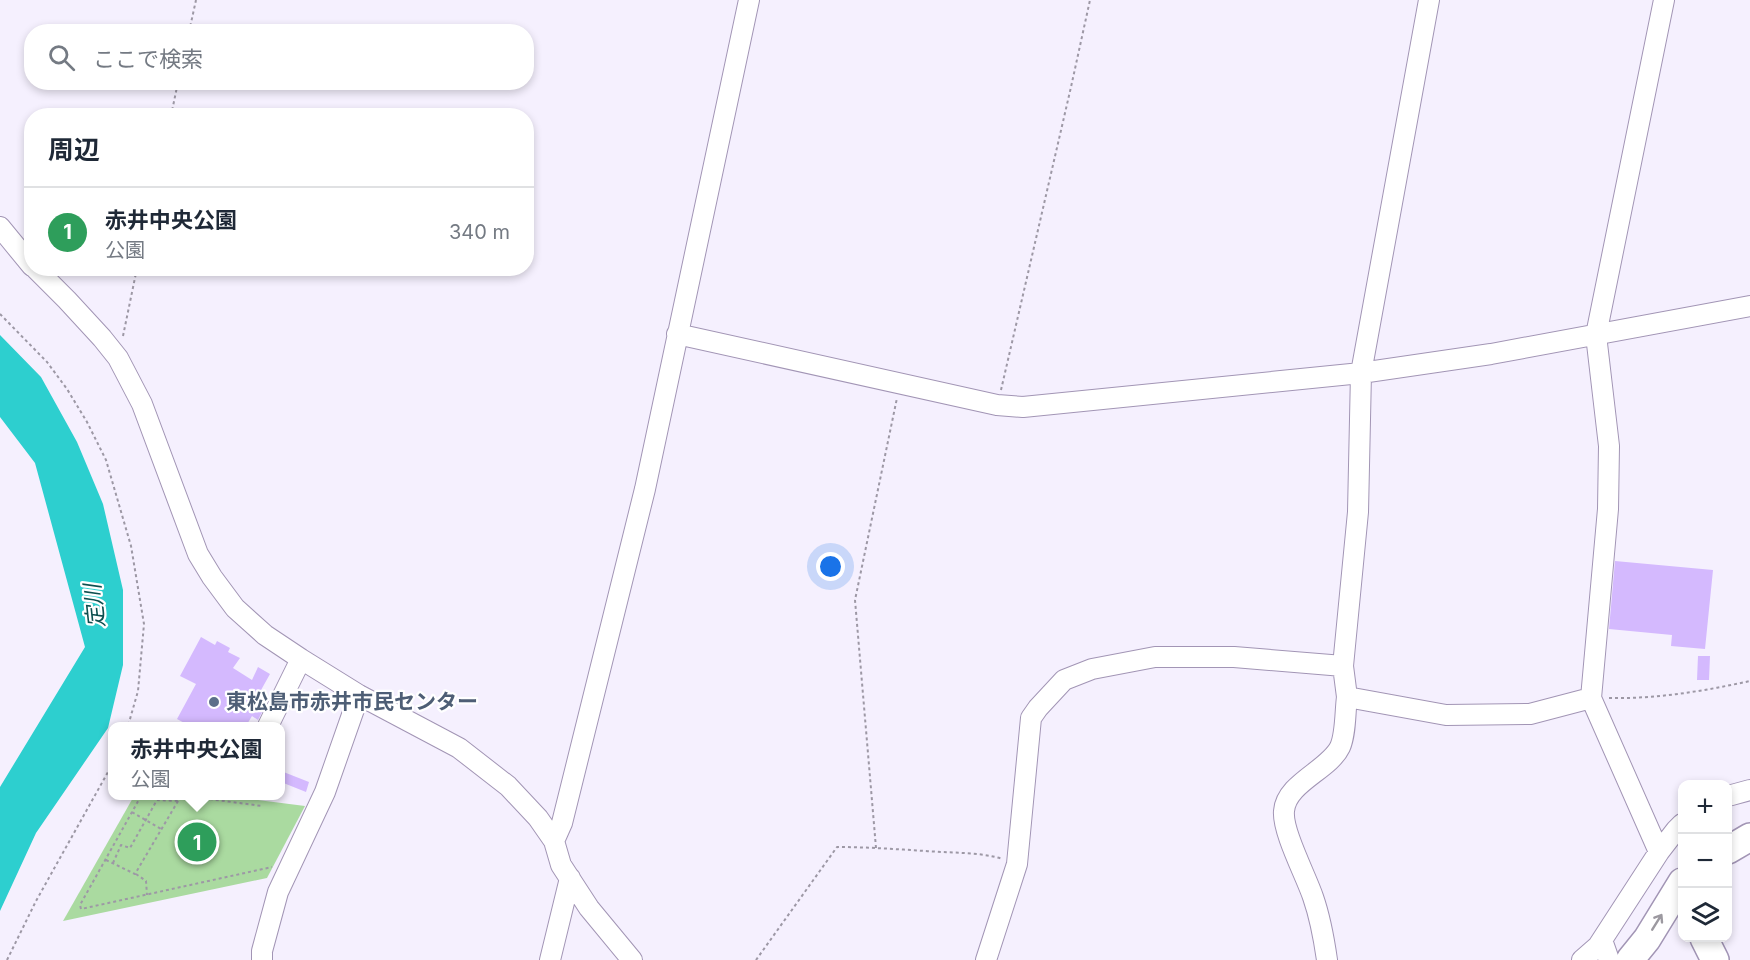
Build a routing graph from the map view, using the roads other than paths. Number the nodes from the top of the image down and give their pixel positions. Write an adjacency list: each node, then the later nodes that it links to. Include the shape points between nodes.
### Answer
1 (749, 0): 8 (street)
2 (1429, 0): 10 (street)
3 (1664, 0): 9 (street)
4 (0, 227): 5 (street)
5 (24, 256)
6 (42, 276): 11 (street, via 118,358 142,404 195,545 212,577 235,608 265,635)
7 (1750, 306): 9 (street)
8 (677, 334): 10 (street, via 998,405 1023,407); 23 (street, via 645,489 562,823)
9 (1596, 335): 10 (street); 15 (street, via 1609,446 1609,499)
10 (1361, 373): 12 (street, via 1358,512)
11 (301, 659): 13 (street); 16 (street)
12 (1343, 666): 14 (street); 33 (street, via 1234,657 1155,657 1092,669 1064,680 1031,718 1017,864)
13 (359, 695): 23 (street, via 467,754 508,786); 30 (street, via 325,792 278,892)
14 (1347, 697): 15 (street, via 1446,715 1530,714); 34 (street, via 1340,746 1287,800 1284,811 1284,825 1313,898)
15 (1591, 698): 25 (street)
16 (270, 722)
17 (1750, 790): 18 (street)
18 (1732, 795)
19 (1750, 822): 21 (highway)
20 (1678, 828): 25 (street)
21 (1732, 830)
22 (1750, 837): 24 (highway)
23 (554, 841): 26 (street, via 561,865)
24 (1732, 848)
25 (1659, 852): 28 (street)
26 (570, 878): 31 (street); 32 (street)
27 (1679, 888): 37 (highway, one-way to 27)
28 (1602, 940): 35 (street); 36 (street)
29 (1706, 942): 38 (highway)
30 (262, 960)
31 (550, 960)
32 (632, 960)
33 (986, 960)
34 (1327, 960)
35 (1582, 960)
36 (1609, 960)
37 (1630, 960)
38 (1715, 960)

